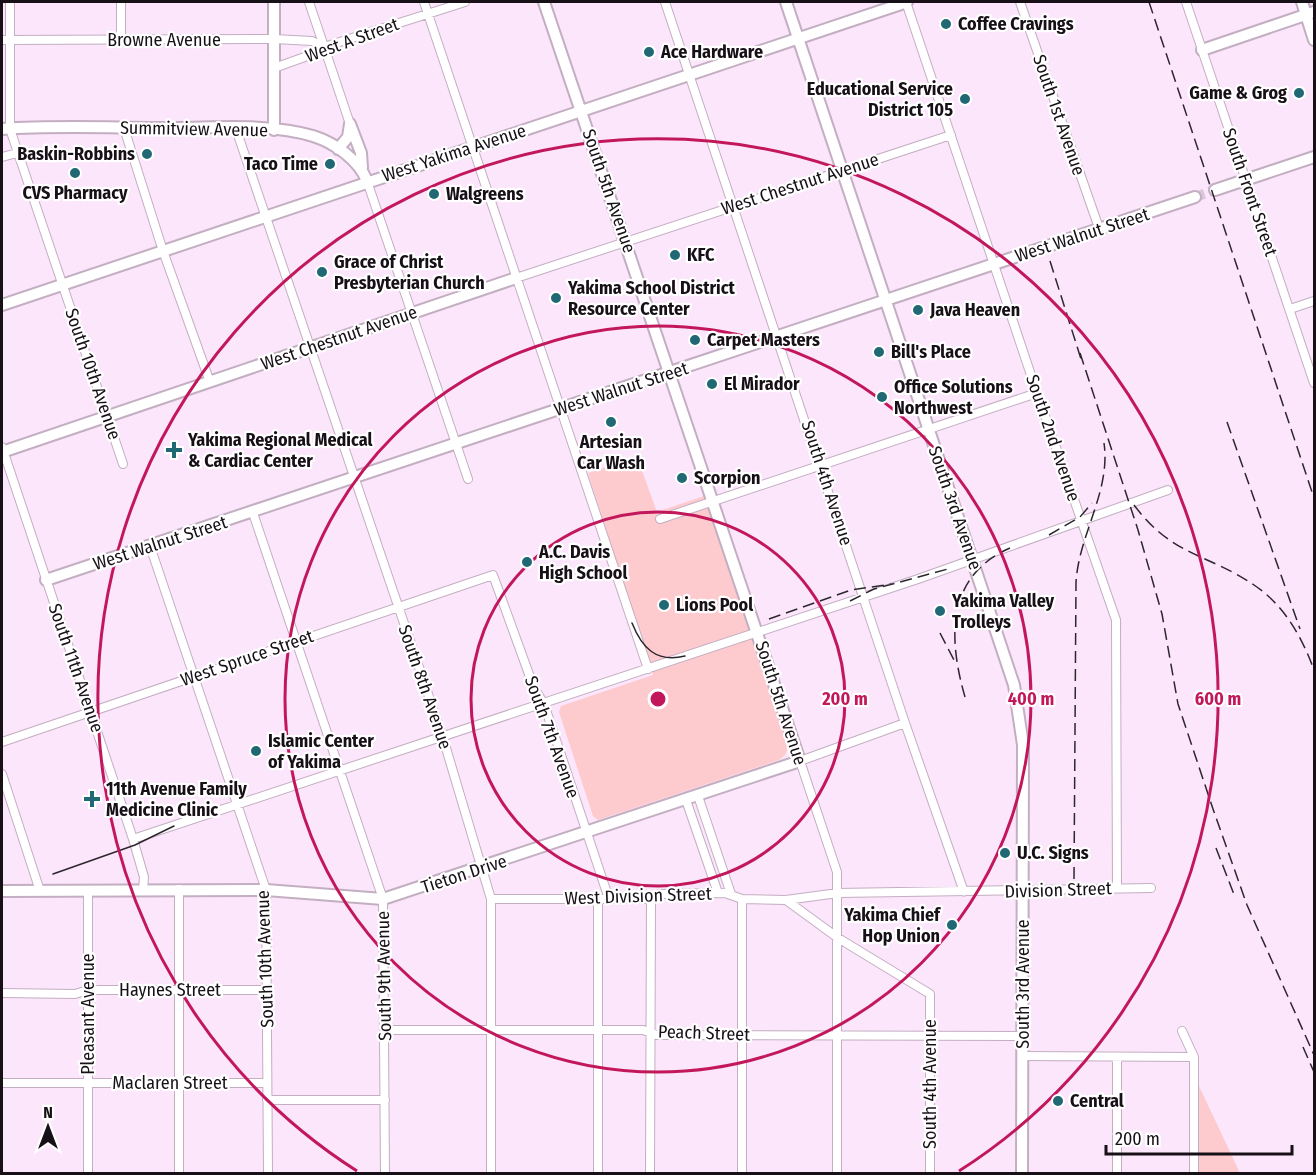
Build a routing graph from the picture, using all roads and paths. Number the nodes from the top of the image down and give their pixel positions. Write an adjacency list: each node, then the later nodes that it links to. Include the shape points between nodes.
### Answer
1 (10, 2): 18 (street, South 10th Avenue)
2 (121, 2): 19 (street)
3 (274, 2): 17 (street)
4 (309, 2): 21 (street)
5 (424, 2): 15 (street)
6 (465, 2): 15 (street, West A Street)
7 (544, 2): 25 (street, South 5th Avenue)
8 (665, 2): 24 (street, South 4th Avenue)
9 (786, 2): 16 (street, South 3rd Avenue)
10 (907, 2): 16 (street, West Yakima Avenue); 31 (street, South 2nd Avenue)
11 (1020, 2): 45 (street, South 1st Avenue)
12 (1186, 2): 22 (street, South Front Street)
13 (1302, 2): 14 (street)
14 (1310, 13): 20 (street); 22 (street)
15 (428, 14): 21 (street, West A Street); 32 (street)
16 (798, 38): 24 (street, West Yakima Avenue); 38 (street, South 3rd Avenue)
17 (274, 39): 19 (street, Browne Avenue); 21 (street, Browne Avenue, via 312,41); 23 (street)
18 (6, 40): 19 (street, Browne Avenue); 28 (street, South 10th Avenue)
19 (121, 40)
20 (1314, 40)
21 (324, 46): 23 (street, West A Street, via 316,53); 26 (street)
22 (1202, 50): 39 (street, South Front Street)
23 (274, 68): 30 (street)
24 (690, 74): 25 (street, West Yakima Avenue); 43 (street, South 4th Avenue)
25 (582, 111): 32 (street, West Yakima Avenue); 46 (street, South 5th Avenue)
26 (350, 124): 33 (street, via 348,137); 37 (street, via 362,153)
27 (124, 128): 28 (street, Summitview Avenue); 29 (street, Summitview Avenue); 47 (street)
28 (6, 129): 34 (street, South 10th Avenue)
29 (236, 129): 30 (street, Summitview Avenue); 44 (street, South 8th Avenue)
30 (274, 130): 33 (street, Summitview Avenue, via 312,136)
31 (951, 135): 38 (street, West Chestnut Avenue); 48 (street, South 2nd Avenue)
32 (473, 147): 40 (street, West Yakima Avenue); 49 (street)
33 (338, 148): 37 (street, Summitview Avenue)
34 (17, 153): 35 (street); 50 (street, South 10th Avenue)
35 (2, 157)
36 (1314, 157): 39 (street)
37 (362, 168): 40 (street, Summitview Avenue)
38 (844, 170): 43 (street, West Chestnut Avenue); 51 (street, South 3rd Avenue)
39 (1245, 180): 41 (street); 54 (street, South Front Street)
40 (368, 181): 44 (street, West Yakima Avenue); 55 (street)
41 (1215, 190)
42 (1195, 197): 45 (street, West Walnut Street)
43 (733, 206): 46 (street, West Chestnut Avenue); 56 (street, South 4th Avenue)
44 (266, 216): 47 (street, West Yakima Avenue); 57 (street, South 8th Avenue)
45 (1099, 228): 48 (street, West Walnut Street)
46 (626, 242): 49 (street, West Chestnut Avenue); 58 (street, South 5th Avenue)
47 (163, 251): 50 (street, West Yakima Avenue); 59 (street)
48 (995, 264): 51 (street, West Walnut Street); 61 (street, South 2nd Avenue)
49 (516, 278): 55 (street, West Chestnut Avenue); 62 (street)
50 (62, 285): 53 (street, West Yakima Avenue); 63 (street, South 10th Avenue)
51 (885, 299): 56 (street, West Walnut Street); 64 (street, South 3rd Avenue)
52 (1314, 301): 54 (street)
53 (2, 305)
54 (1290, 309): 60 (street, South Front Street)
55 (413, 314): 57 (street, West Chestnut Avenue); 65 (street)
56 (778, 337): 58 (street, West Walnut Street); 68 (street, South 4th Avenue)
57 (311, 348): 59 (street, West Chestnut Avenue); 69 (street, South 8th Avenue)
58 (670, 373): 62 (street, West Walnut Street); 72 (street, South 5th Avenue)
59 (210, 382): 63 (street, West Chestnut Avenue)
60 (1314, 383)
61 (1036, 393): 64 (street); 75 (street, South 2nd Avenue)
62 (560, 408): 65 (street, West Walnut Street); 84 (street)
63 (107, 417): 66 (street, West Chestnut Avenue); 67 (street, South 10th Avenue)
64 (929, 429): 68 (street); 77 (street, South 3rd Avenue)
65 (456, 444): 69 (street, West Walnut Street); 70 (street)
66 (2, 450): 79 (street, South 11th Avenue)
67 (123, 464)
68 (822, 466): 72 (street); 80 (street, South 4th Avenue)
69 (354, 478): 73 (street, West Walnut Street); 81 (street, South 8th Avenue)
70 (468, 479)
71 (1168, 490): 75 (street)
72 (713, 501): 74 (street); 82 (street, South 5th Avenue)
73 (253, 513): 76 (street, West Walnut Street); 83 (street, South 9th Avenue)
74 (660, 519)
75 (1082, 523): 77 (street); 100 (street, South 2nd Avenue, via 1117,627)
76 (150, 546): 79 (street, West Walnut Street); 85 (street, South 10th Avenue)
77 (973, 560): 80 (street); 109 (street, South 3rd Avenue, via 1014,685 1019,716 1023,745)
78 (494, 575): 81 (street, West Spruce Street); 86 (street, South 7th Avenue, via 534,688)
79 (46, 580): 87 (street, South 11th Avenue)
80 (865, 596): 82 (street); 88 (street, South 4th Avenue)
81 (398, 607): 83 (street, West Spruce Street); 89 (street, South 8th Avenue)
82 (757, 632): 84 (street); 91 (street, South 5th Avenue)
83 (296, 642): 85 (street, West Spruce Street); 92 (street, South 9th Avenue)
84 (648, 669): 86 (street)
85 (193, 676): 87 (street, West Spruce Street); 96 (street, South 10th Avenue)
86 (544, 704): 89 (street); 97 (street, South 7th Avenue)
87 (90, 711): 90 (street, West Spruce Street); 98 (street, South 11th Avenue)
88 (905, 723): 91 (street, Tieton Drive); 108 (street, South 4th Avenue)
89 (443, 738): 92 (street); 99 (street, South 8th Avenue)
90 (2, 742)
91 (800, 761): 94 (street, Tieton Drive); 111 (street, South 5th Avenue, via 837,872)
92 (339, 772): 96 (street); 113 (street, South 9th Avenue)
93 (2, 774): 107 (street)
94 (698, 796): 95 (street, Tieton Drive); 112 (street)
95 (686, 800): 97 (street, Tieton Drive); 110 (street)
96 (238, 806): 98 (street); 105 (street, South 10th Avenue)
97 (587, 833): 99 (street, Tieton Drive); 116 (street, South 7th Avenue)
98 (133, 839): 104 (street, South 11th Avenue, via 144,877)
99 (483, 868): 113 (street, Tieton Drive); 114 (street, South 8th Avenue)
100 (1117, 888): 101 (street, Division Street); 109 (street, Division Street)
101 (1151, 888)
102 (179, 889): 104 (street, Tieton Drive); 105 (street, Tieton Drive); 122 (street)
103 (88, 890): 104 (street, Tieton Drive); 107 (street, Tieton Drive); 121 (street, Pleasant Avenue)
104 (143, 890)
105 (266, 890): 113 (street, Tieton Drive); 123 (street, South 10th Avenue)
106 (2, 891): 107 (street, Tieton Drive)
107 (40, 891)
108 (964, 892): 109 (street, Division Street); 111 (street, West Division Street)
109 (1023, 892): 133 (street, South 3rd Avenue)
110 (718, 893): 112 (street, West Division Street); 117 (street, West Division Street, via 659,894)
111 (838, 893): 119 (street, West Division Street); 120 (street, South 5th Avenue)
112 (731, 894): 118 (street, West Division Street)
113 (383, 899): 125 (street, South 9th Avenue)
114 (491, 899): 115 (street, West Division Street); 127 (street, South 8th Avenue)
115 (598, 899): 116 (street, West Division Street); 126 (street)
116 (609, 899): 117 (street, West Division Street)
117 (651, 899): 129 (street)
118 (742, 899): 119 (street, West Division Street); 130 (street)
119 (786, 900): 120 (street)
120 (838, 938): 131 (street, South 5th Avenue); 132 (street, South 4th Avenue, via 930,994)
121 (88, 990): 122 (street, Haynes Street); 124 (street, Haynes Street, via 75,994); 140 (street, Pleasant Avenue)
122 (180, 990): 123 (street, Haynes Street); 138 (street)
123 (268, 990): 139 (street, South 10th Avenue)
124 (2, 993)
125 (386, 1029): 127 (street, Peach Street); 141 (street, South 9th Avenue)
126 (598, 1030): 127 (street, Peach Street); 129 (street, Peach Street); 148 (street)
127 (490, 1031): 147 (street, South 8th Avenue)
128 (1182, 1031): 136 (street)
129 (651, 1032): 130 (street, Peach Street); 149 (street)
130 (743, 1035): 131 (street, Peach Street); 150 (street)
131 (837, 1035): 132 (street, Peach Street); 151 (street, South 5th Avenue)
132 (930, 1035): 133 (street, Peach Street); 152 (street, South 4th Avenue)
133 (1022, 1036): 134 (street, South 3rd Avenue)
134 (1022, 1056): 135 (street); 153 (street, South 3rd Avenue)
135 (1117, 1057): 136 (street); 154 (street)
136 (1194, 1057): 155 (street)
137 (2, 1083): 140 (street, Maclaren Street)
138 (179, 1083): 139 (street, Maclaren Street); 140 (street, Maclaren Street); 144 (street)
139 (267, 1083): 142 (street, South 10th Avenue)
140 (88, 1084): 143 (street, Pleasant Avenue)
141 (385, 1100): 142 (street); 146 (street, South 9th Avenue)
142 (267, 1101): 145 (street, South 10th Avenue)
143 (88, 1173)
144 (179, 1173)
145 (268, 1173)
146 (385, 1173)
147 (491, 1173)
148 (598, 1173)
149 (650, 1173)
150 (742, 1173)
151 (837, 1173)
152 (930, 1173)
153 (1022, 1173)
154 (1117, 1173)
155 (1194, 1173)

